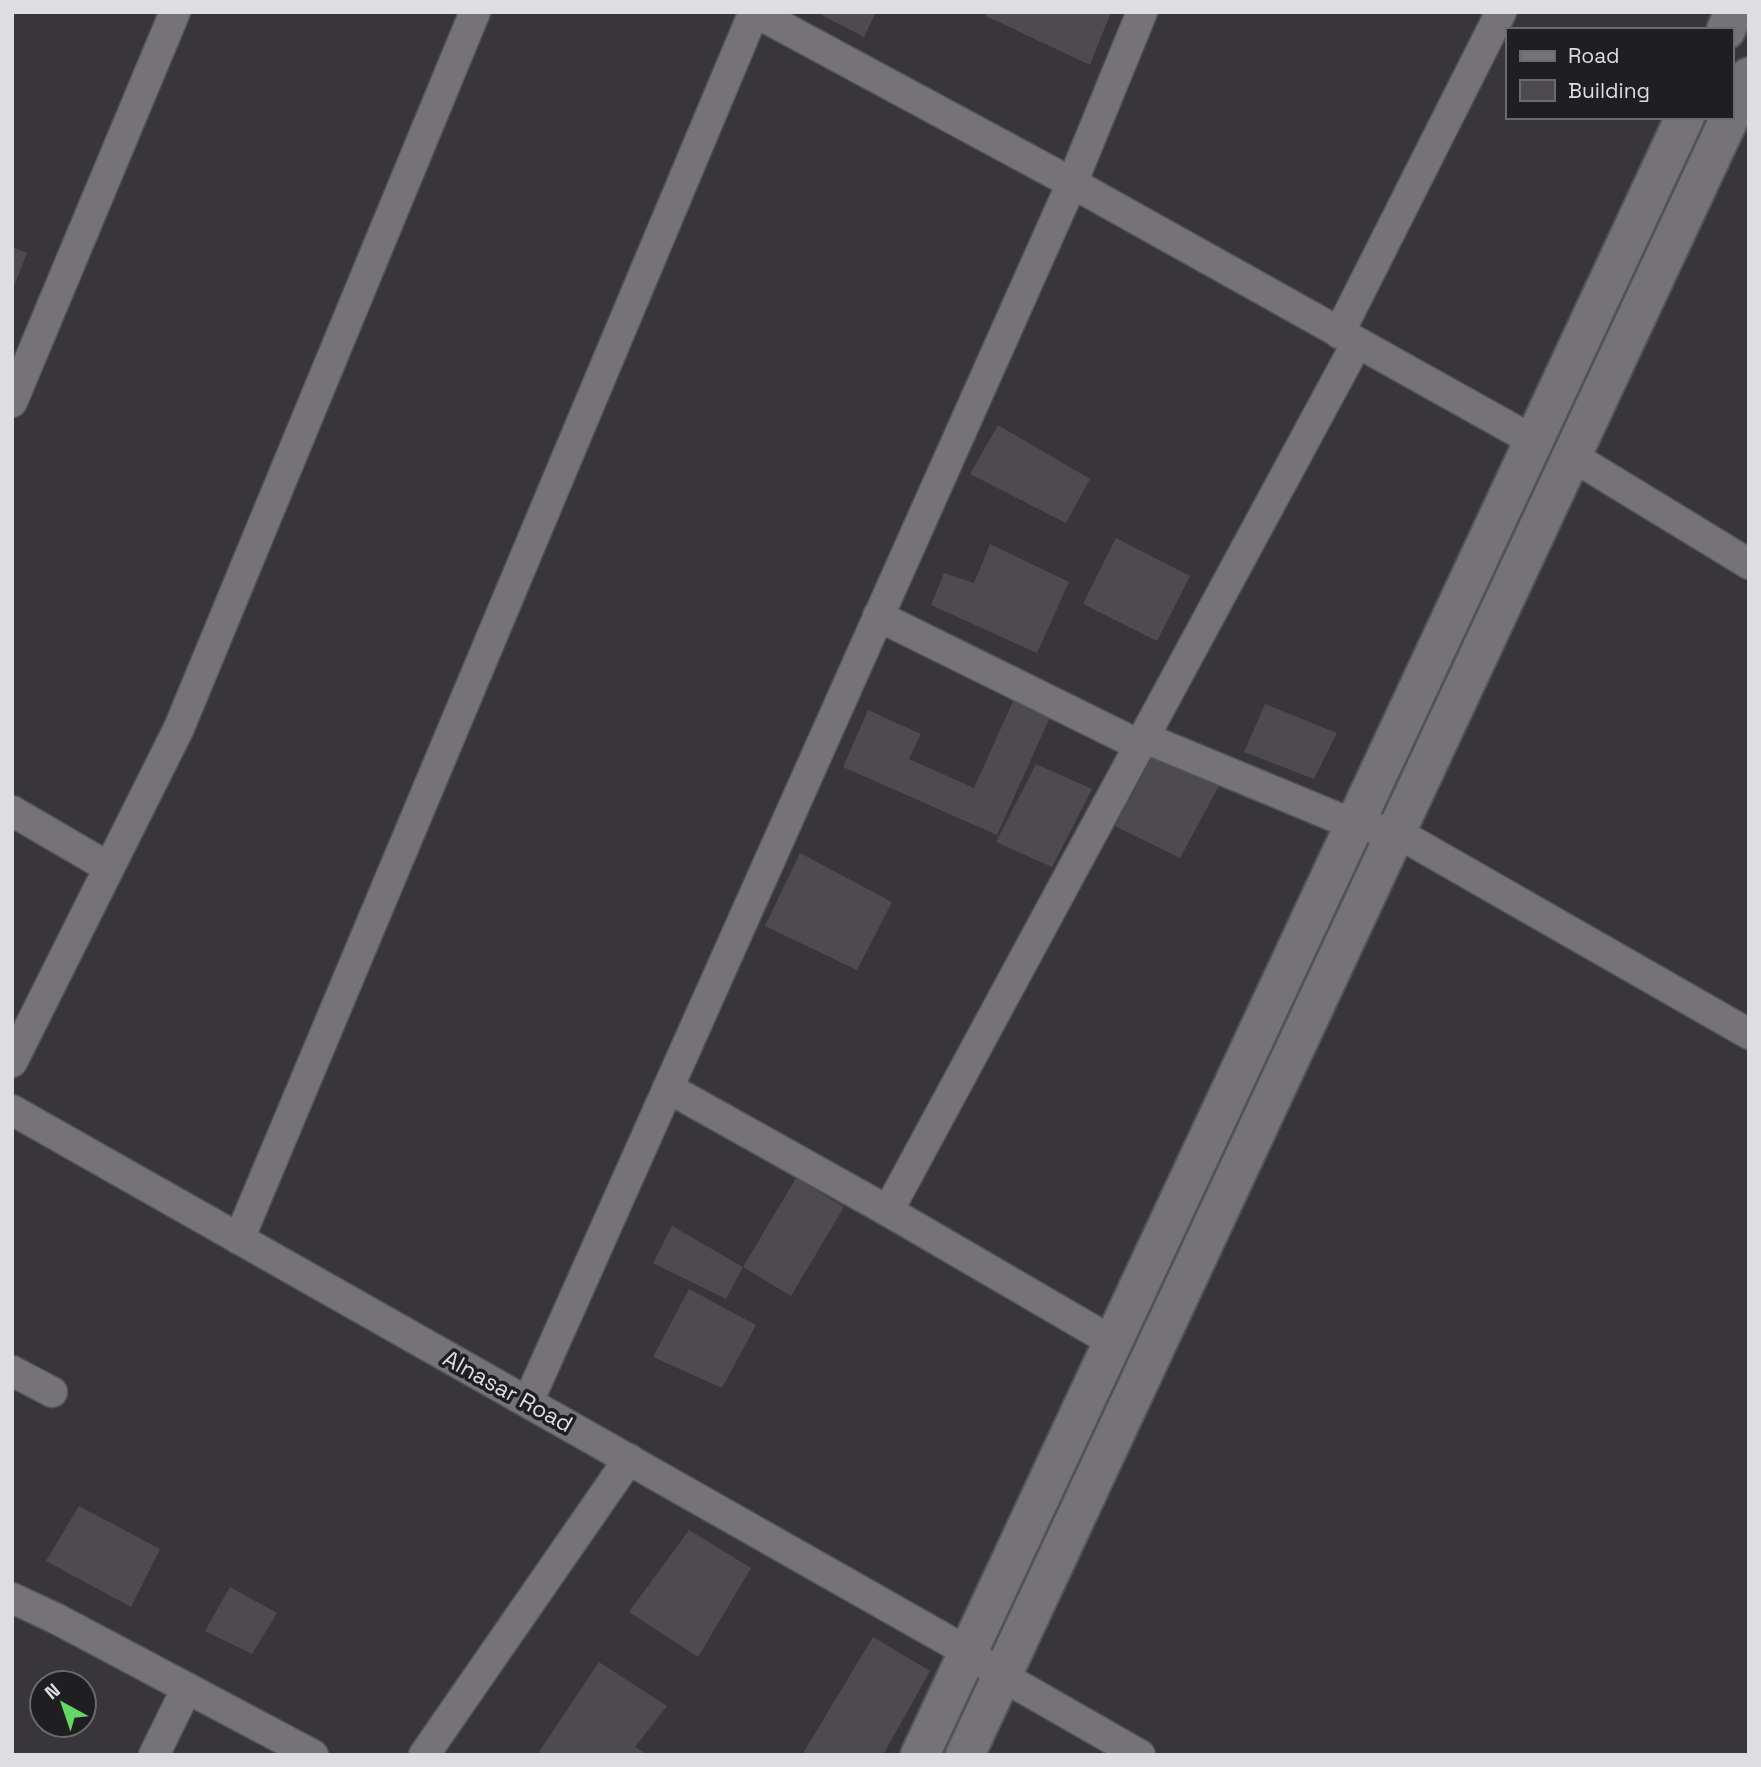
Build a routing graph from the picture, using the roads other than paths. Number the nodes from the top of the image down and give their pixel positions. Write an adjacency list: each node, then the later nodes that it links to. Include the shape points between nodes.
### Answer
1 (175, 12): 14 (street)
2 (475, 12): 23 (street, via 179,728)
3 (754, 12): 12 (street); 29 (street)
4 (1142, 12): 12 (street)
5 (1502, 12): 13 (street)
6 (1734, 12): 7 (street)
7 (1727, 28)
8 (1749, 77): 9 (street)
9 (1733, 112)
10 (1684, 119): 15 (street)
11 (1730, 119): 16 (street)
12 (1072, 183): 13 (street); 18 (street)
13 (1348, 338): 15 (street); 19 (street)
14 (12, 402)
15 (1534, 441): 21 (street)
16 (1572, 456): 17 (street); 22 (street)
17 (1749, 564)
18 (878, 616): 19 (street); 26 (street)
19 (1143, 742): 21 (street); 28 (street)
20 (12, 811): 23 (street)
21 (1355, 825): 22 (street); 30 (street)
22 (1396, 832): 24 (street); 37 (street)
23 (108, 867): 25 (street)
24 (1749, 1034)
25 (12, 1062)
26 (668, 1088): 28 (street); 33 (street)
27 (12, 1110): 29 (street, Alnasar Road)
28 (888, 1211): 30 (street)
29 (239, 1239): 33 (street, Alnasar Road)
30 (1113, 1342): 36 (street)
31 (12, 1371): 32 (street)
32 (52, 1392)
33 (528, 1402): 34 (street, Alnasar Road)
34 (629, 1459): 36 (street, Alnasar Road); 41 (street)
35 (12, 1598): 38 (street)
36 (968, 1652): 37 (street, Alnasar Road); 42 (street)
37 (1002, 1676): 43 (street); 44 (street, Alnasar Road)
38 (187, 1688): 39 (street); 40 (street)
39 (154, 1755)
40 (313, 1755)
41 (424, 1755)
42 (920, 1755)
43 (965, 1755)
44 (1140, 1755)

